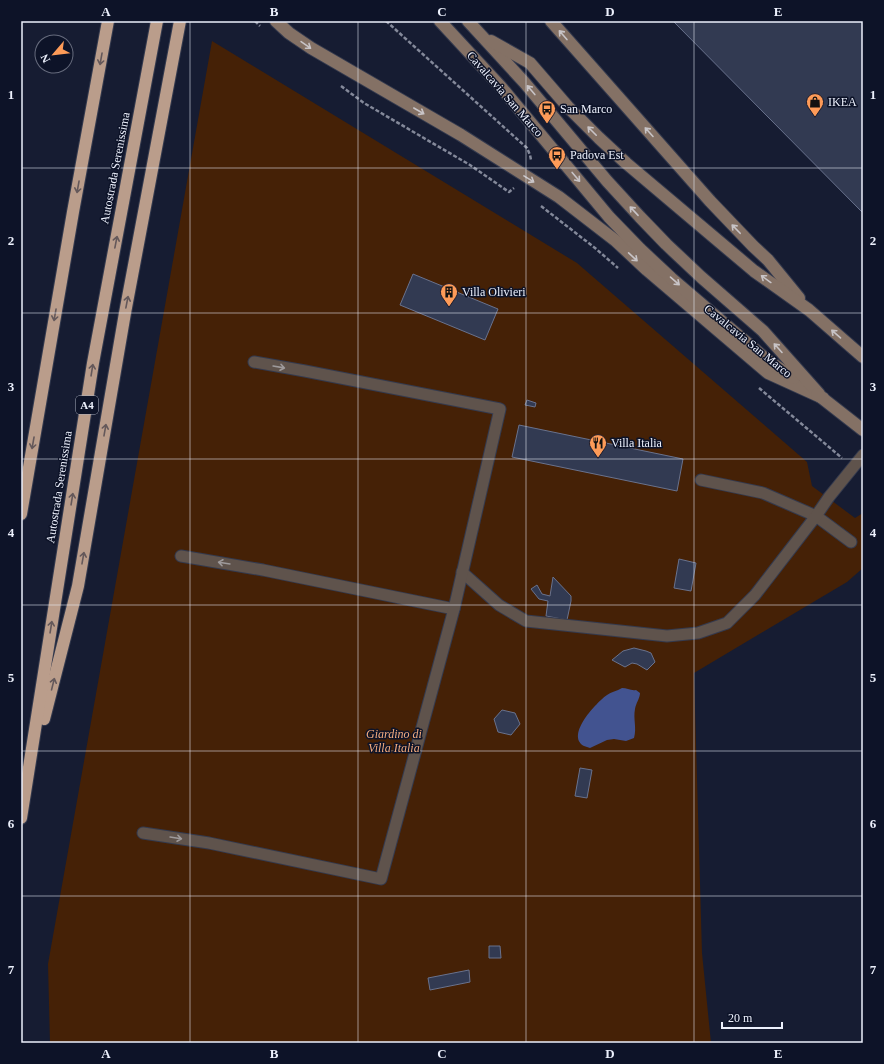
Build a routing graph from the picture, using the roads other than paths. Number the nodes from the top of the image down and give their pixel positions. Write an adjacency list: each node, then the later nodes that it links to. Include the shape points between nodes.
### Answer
1 (108, 21): 16 (highway, one-way to 16)
2 (157, 21): 22 (highway, Autostrada Serenissima / A4, one-way to 2, via 93,363)
3 (180, 21): 22 (highway, one-way to 3, via 78,586 125,313)
4 (276, 21): 12 (main road, one-way to 12, via 288,33 311,48 461,136 559,198 616,241 646,270 768,373)
5 (440, 21): 12 (main road, Cavalcavia San Marco, one-way to 12, via 501,87 609,217 640,249 766,360)
6 (468, 21): 8 (main road, Cavalcavia San Marco)
7 (551, 21): 9 (main road, one-way to 7, via 768,260 710,201)
8 (483, 37): 9 (main road, one-way to 8, via 754,271 626,163 568,107 530,63); 12 (main road, Cavalcavia San Marco, one-way to 8, via 763,331 701,277 640,217)
9 (809, 310): 10 (main road, one-way to 9)
10 (863, 357)
11 (254, 362): 20 (lane, one-way to 20, via 500,409)
12 (823, 398): 13 (main road)
13 (863, 430)
14 (863, 455): 17 (lane, via 828,497)
15 (701, 480): 17 (lane, via 762,493)
16 (21, 514)
17 (816, 516): 18 (lane); 20 (lane, via 755,595 727,623 698,633 667,636 526,621 499,605)
18 (851, 542)
19 (181, 556): 21 (lane, one-way to 19)
20 (462, 572): 21 (lane)
21 (454, 609): 24 (lane, one-way to 21, via 381,879)
22 (25, 790): 23 (highway, Autostrada Serenissima / A4)
23 (21, 818)
24 (143, 832)

